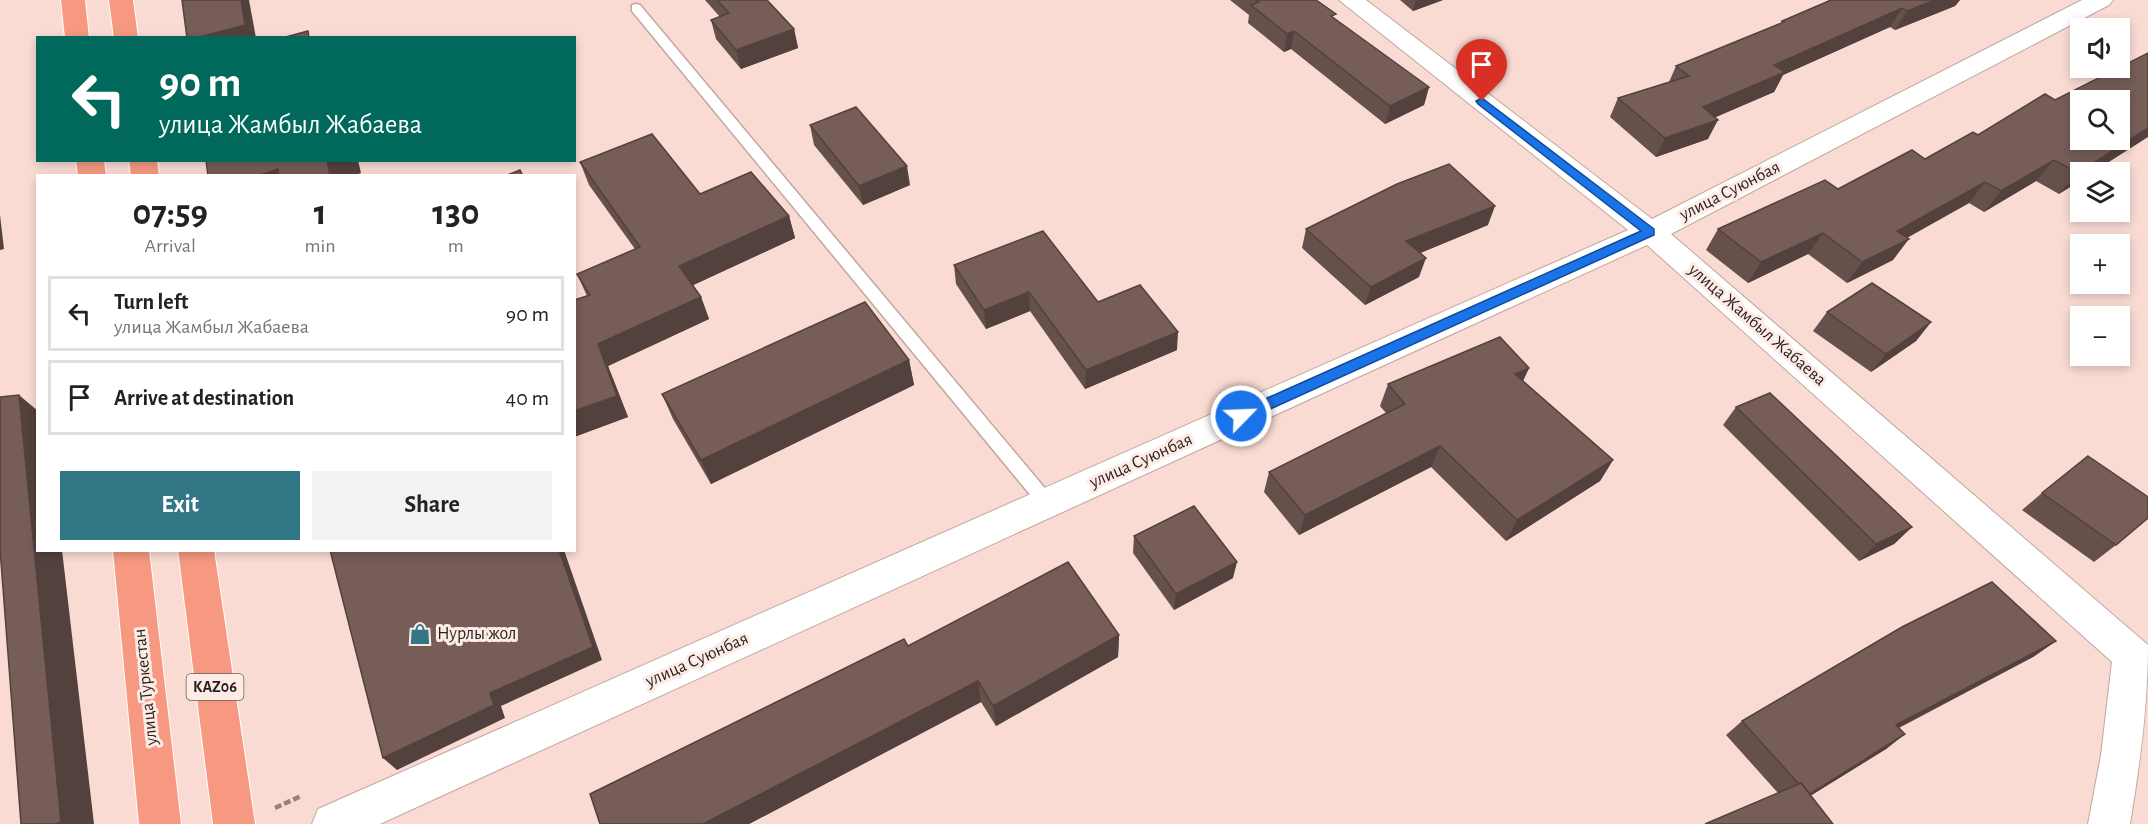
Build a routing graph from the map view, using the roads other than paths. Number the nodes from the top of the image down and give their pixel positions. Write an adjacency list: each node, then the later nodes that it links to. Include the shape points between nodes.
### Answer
1 (74, 0): 6 (highway)
2 (121, 0): 7 (highway)
3 (1351, 0): 8 (street, улица Жамбыл Жабаева)
4 (2101, 0): 8 (street, улица Суюнбая)
5 (636, 8): 9 (lane)
6 (77, 36)
7 (126, 36)
8 (1650, 232): 9 (street, улица Суюнбая); 12 (street, улица Жамбыл Жабаева)
9 (1047, 504): 15 (street, улица Суюнбая)
10 (131, 552): 14 (highway, улица Туркестан)
11 (196, 552): 13 (highway, KАZ06)
12 (2140, 662): 16 (street)
13 (249, 819)
14 (160, 824)
15 (333, 824)
16 (2109, 824)

